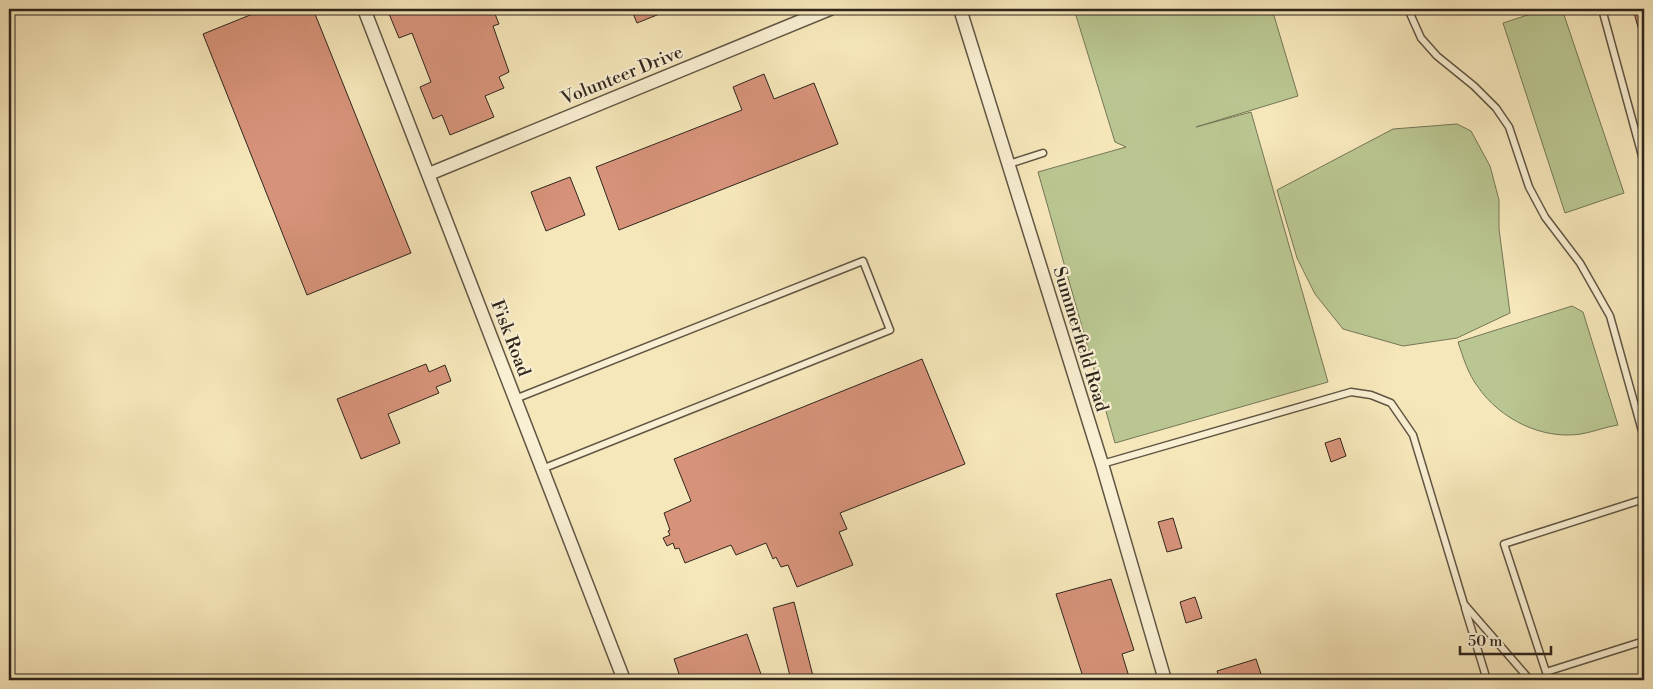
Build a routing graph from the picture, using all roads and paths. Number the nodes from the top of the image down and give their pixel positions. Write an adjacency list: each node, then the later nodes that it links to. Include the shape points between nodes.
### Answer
1 (364, 9): 9 (street, Fisk Road)
2 (830, 9): 9 (street, Volunteer Drive)
3 (960, 9): 8 (street, Summerfield Road)
4 (1408, 9): 11 (lane, via 1421,38 1490,103 1509,128 1529,187 1545,217 1580,263 1610,316)
5 (1602, 9): 7 (lane)
6 (1043, 153): 8 (lane)
7 (1644, 163)
8 (1008, 164): 12 (street, Summerfield Road)
9 (429, 174): 10 (street, Fisk Road)
10 (515, 399): 13 (street, Fisk Road); 13 (lane, via 863,261 887,322 890,330)
11 (1644, 438)
12 (1102, 464): 15 (lane, via 1351,392 1371,394 1391,403 1413,435); 18 (street, Summerfield Road)
13 (542, 469): 17 (street, Fisk Road)
14 (1644, 499): 16 (lane, via 1504,544 1546,672)
15 (1464, 604): 19 (lane); 20 (lane)
16 (1644, 641)
17 (624, 680)
18 (1166, 680)
19 (1487, 680)
20 (1530, 680)

